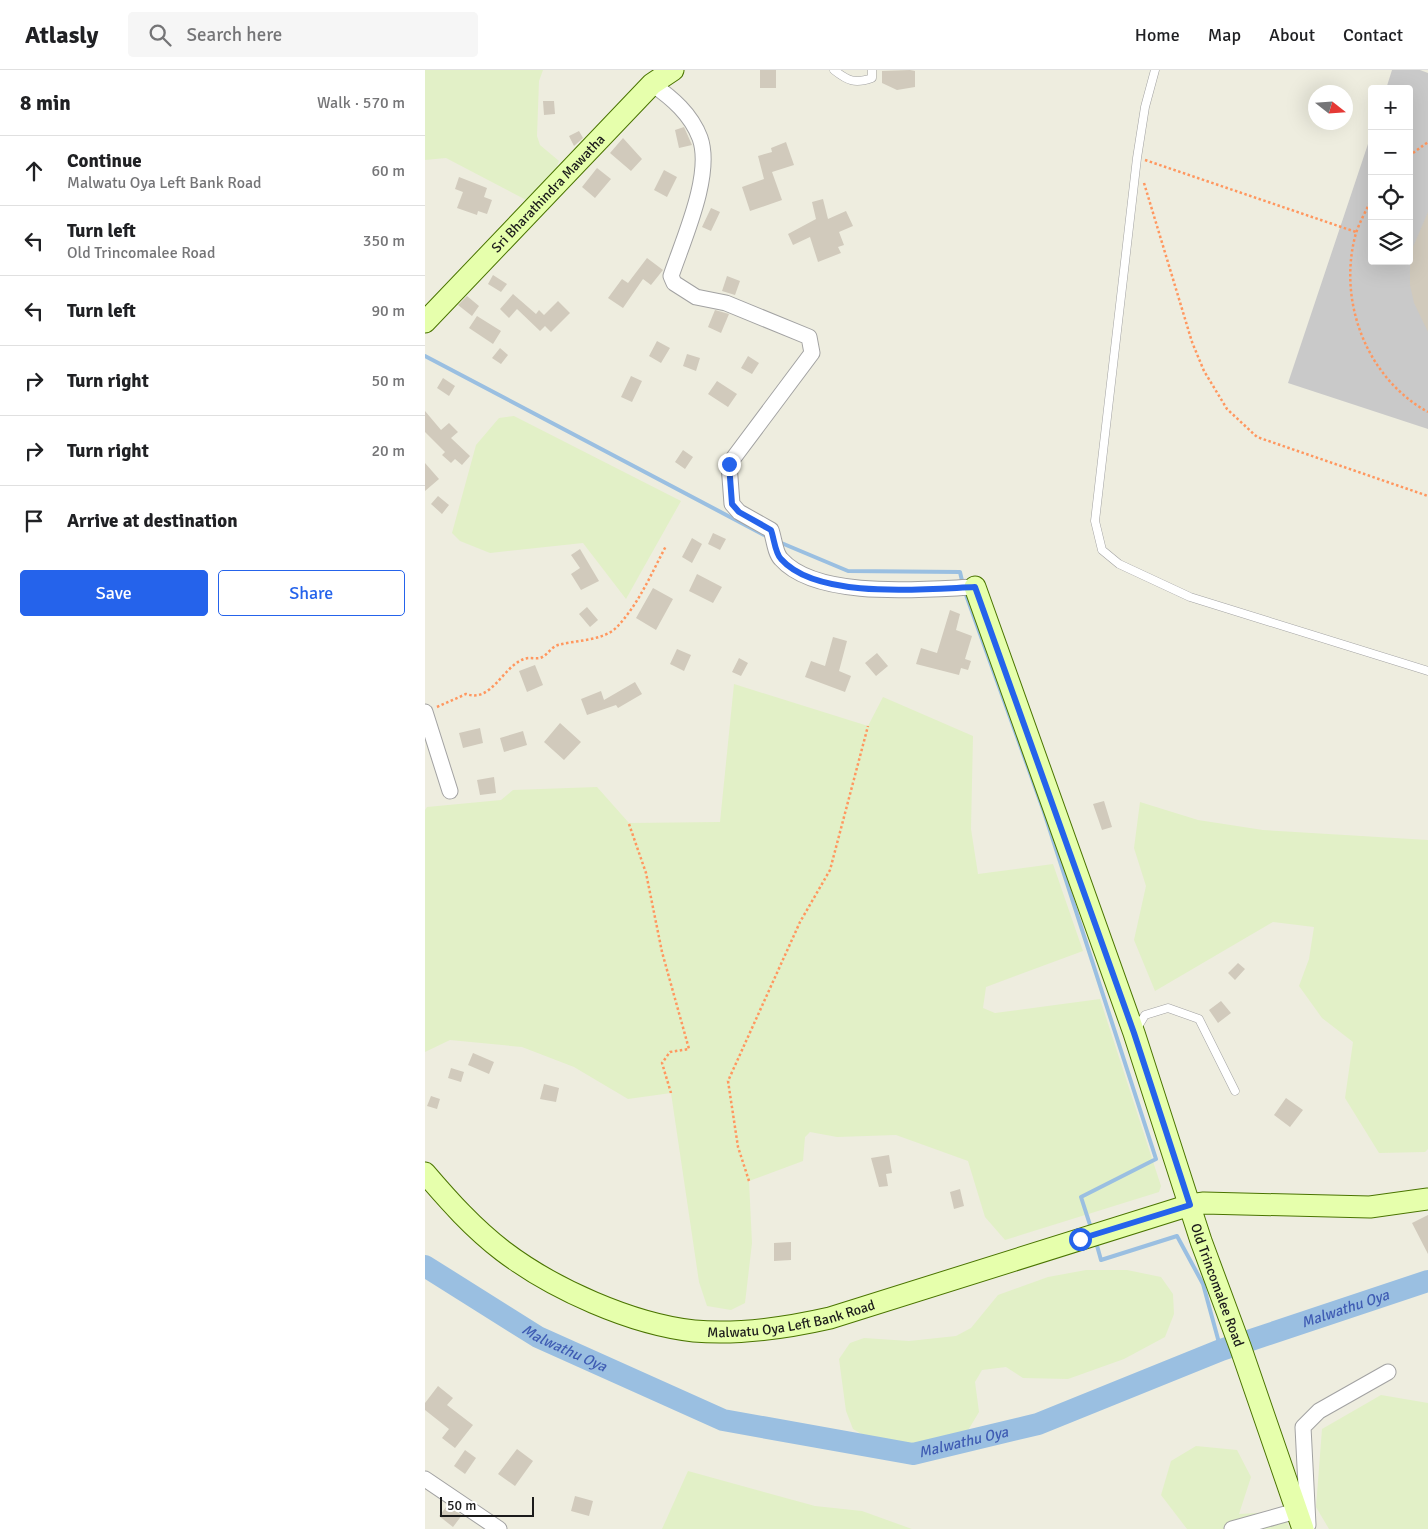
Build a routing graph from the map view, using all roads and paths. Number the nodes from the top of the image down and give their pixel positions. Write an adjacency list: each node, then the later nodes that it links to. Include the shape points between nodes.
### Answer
1 (673, 70): 5 (main road, Sri Bharathindra Mawatha)
2 (834, 70): 3 (lane, via 845,79 858,83 872,78)
3 (873, 70)
4 (1155, 70): 8 (lane)
5 (652, 84): 11 (main road, Sri Bharathindra Mawatha); 15 (street, via 687,115 701,139 703,180 671,276 675,283 697,297 726,303 809,337 812,353 729,464 732,504 739,512 771,530 780,558 799,574 823,582 877,590)
6 (1428, 142): 7 (path)
7 (1413, 153)
8 (1137, 158): 10 (path); 13 (path, via 1192,342 1204,371 1227,409 1257,437); 16 (lane, via 1095,521 1102,550 1119,564 1190,597)
9 (1368, 206): 10 (path)
10 (1356, 232): 12 (path, via 1350,275 1351,300 1360,334 1376,364 1398,390)
11 (425, 322)
12 (1428, 412)
13 (1428, 496)
14 (666, 546): 17 (path, via 638,601 615,629 602,636 555,645 541,658 526,658 514,664 484,694 476,697 466,694)
15 (975, 587): 21 (main road, Old Trincomalee Road)
16 (1428, 671)
17 (429, 710): 19 (street)
18 (868, 726): 25 (path, via 830,870 800,922 728,1081 738,1147)
19 (450, 791)
20 (629, 824): 23 (path, via 646,873 662,952 689,1048 670,1052 662,1063)
21 (1134, 1033): 22 (lane, via 1145,1015 1168,1008 1199,1019); 27 (main road, Old Trincomalee Road)
22 (1235, 1091)
23 (671, 1093)
24 (425, 1173): 27 (main road, Malwatu Oya Left Bank Road, via 477,1230 528,1268 604,1306 695,1331 776,1328 830,1318)
25 (749, 1181)
26 (1428, 1199): 27 (main road, Malwatu Oya Left Bank Road, via 1370,1207)
27 (1190, 1205): 30 (main road, Old Trincomalee Road)
28 (1388, 1372): 33 (street, via 1319,1411 1303,1427)
29 (425, 1479): 31 (street)
30 (1300, 1520): 32 (street)
31 (499, 1529)
32 (1232, 1529)
33 (1308, 1529)

